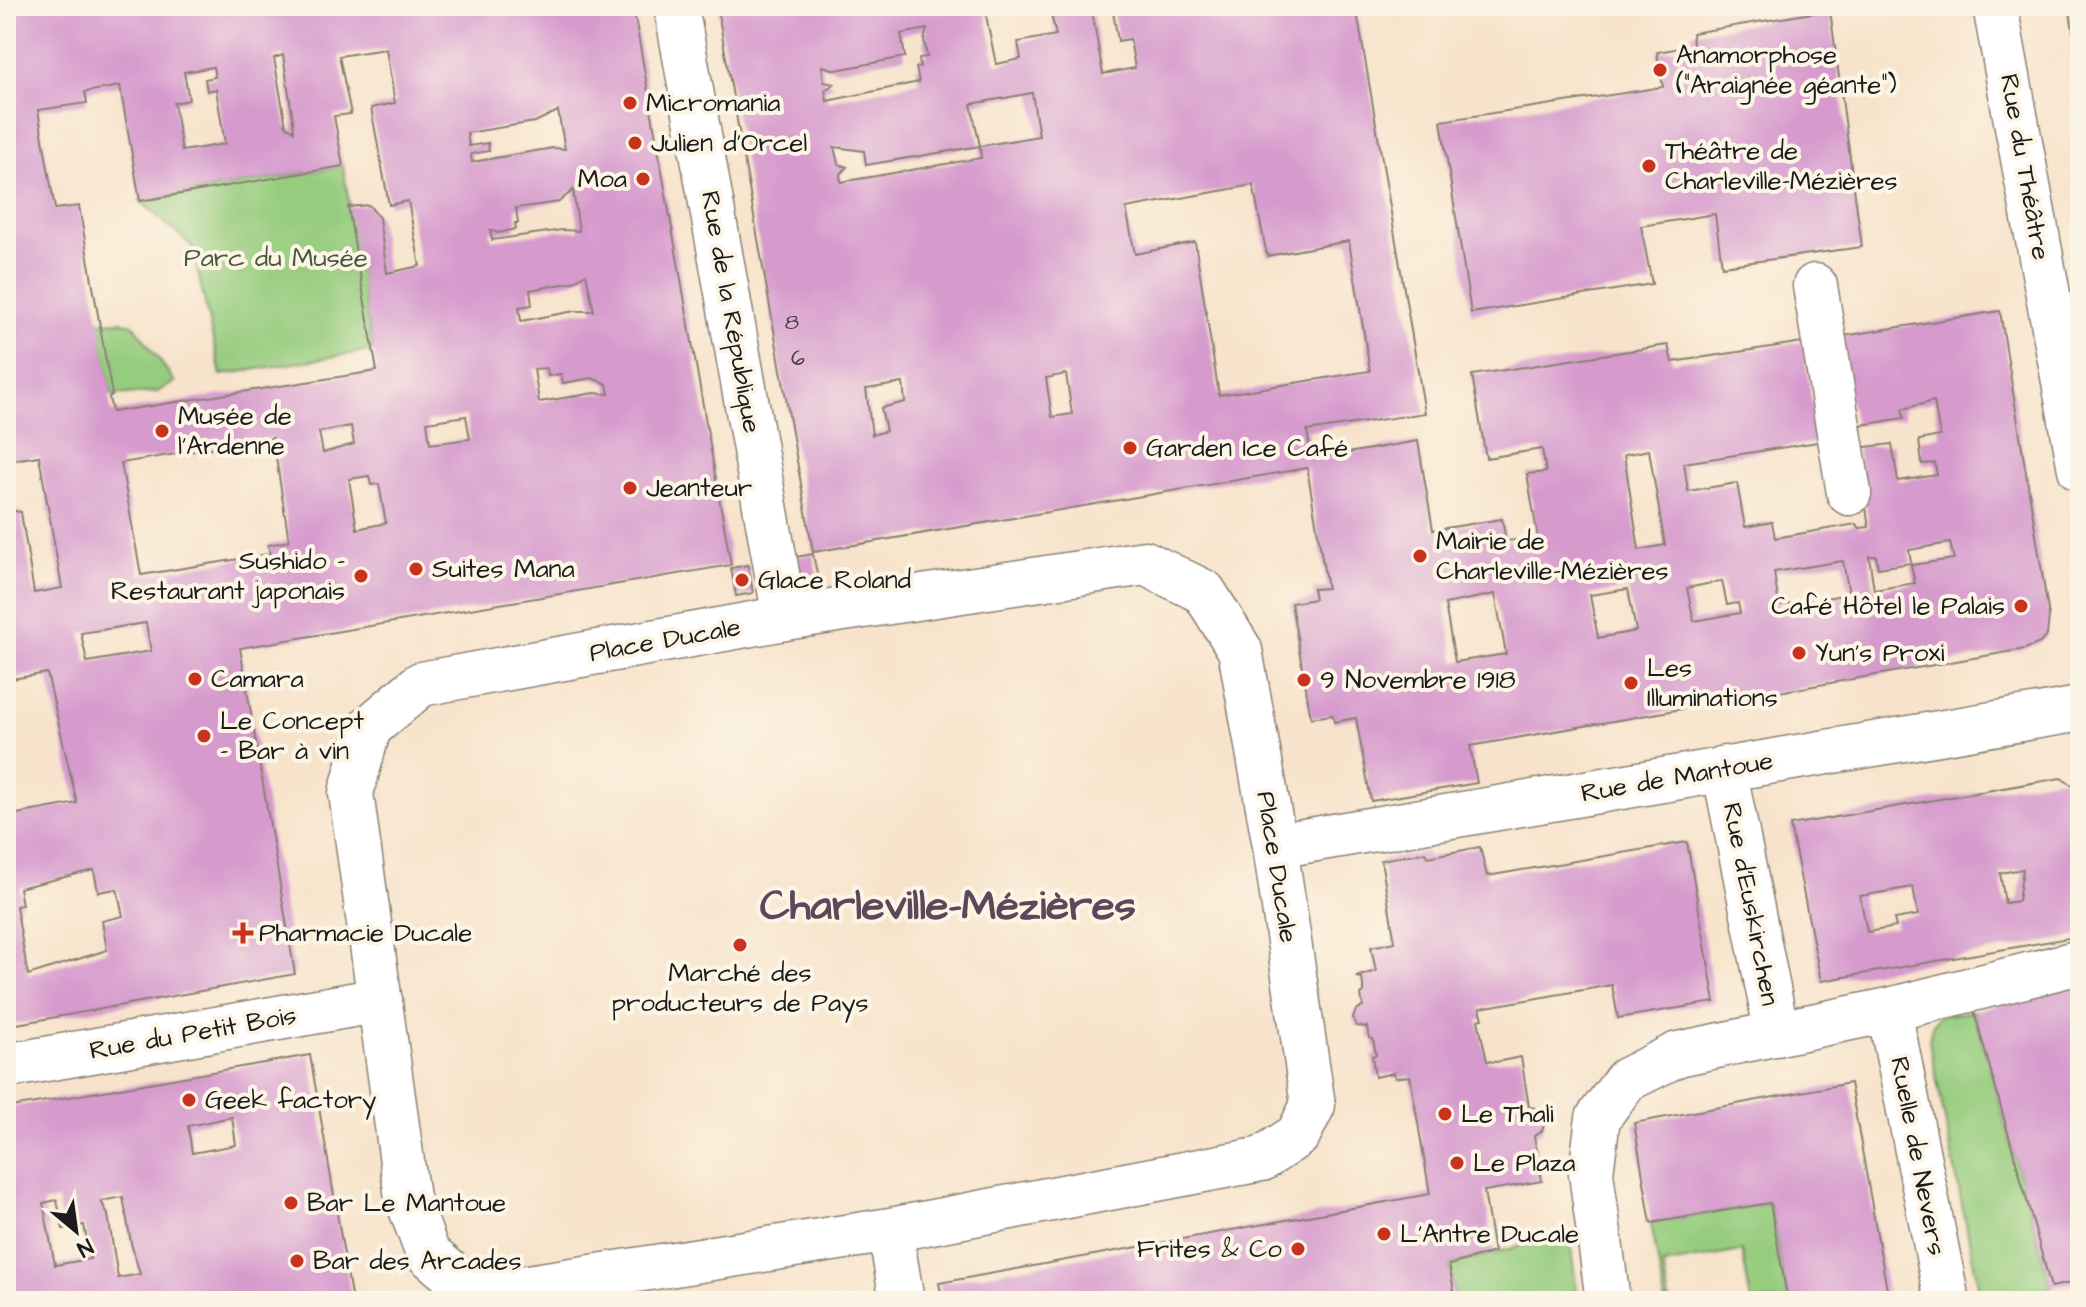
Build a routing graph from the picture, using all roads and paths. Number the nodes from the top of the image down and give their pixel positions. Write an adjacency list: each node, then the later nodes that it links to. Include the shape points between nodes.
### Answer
1 (676, 6): 6 (street, Rue de la République)
2 (1995, 6): 4 (street, Rue du Théâtre)
3 (1815, 286): 5 (street)
4 (2080, 469)
5 (1849, 493)
6 (785, 618): 9 (street, Place Ducale, via 1145,563 1204,592 1240,650); 11 (street, Place Ducale, via 421,684 369,728 351,793)
7 (2080, 709): 8 (street, Rue de Mantoue)
8 (1724, 768): 9 (street, Rue de Mantoue); 13 (street, Rue d'Euskirchen)
9 (1275, 846): 15 (street, Place Ducale, via 1313,1105 1298,1135 1262,1159)
10 (2080, 962): 12 (street)
11 (380, 1000): 14 (street, Rue du Petit Bois); 15 (street, Place Ducale, via 407,1198 428,1254 461,1282 509,1290)
12 (1889, 1010): 13 (street); 18 (street, Ruelle de Nevers)
13 (1777, 1034): 17 (street, Rue d'Euskirchen, via 1678,1054 1626,1080 1598,1118 1591,1173)
14 (6, 1066)
15 (890, 1230): 16 (street)
16 (902, 1301)
17 (1608, 1301)
18 (1947, 1301)

